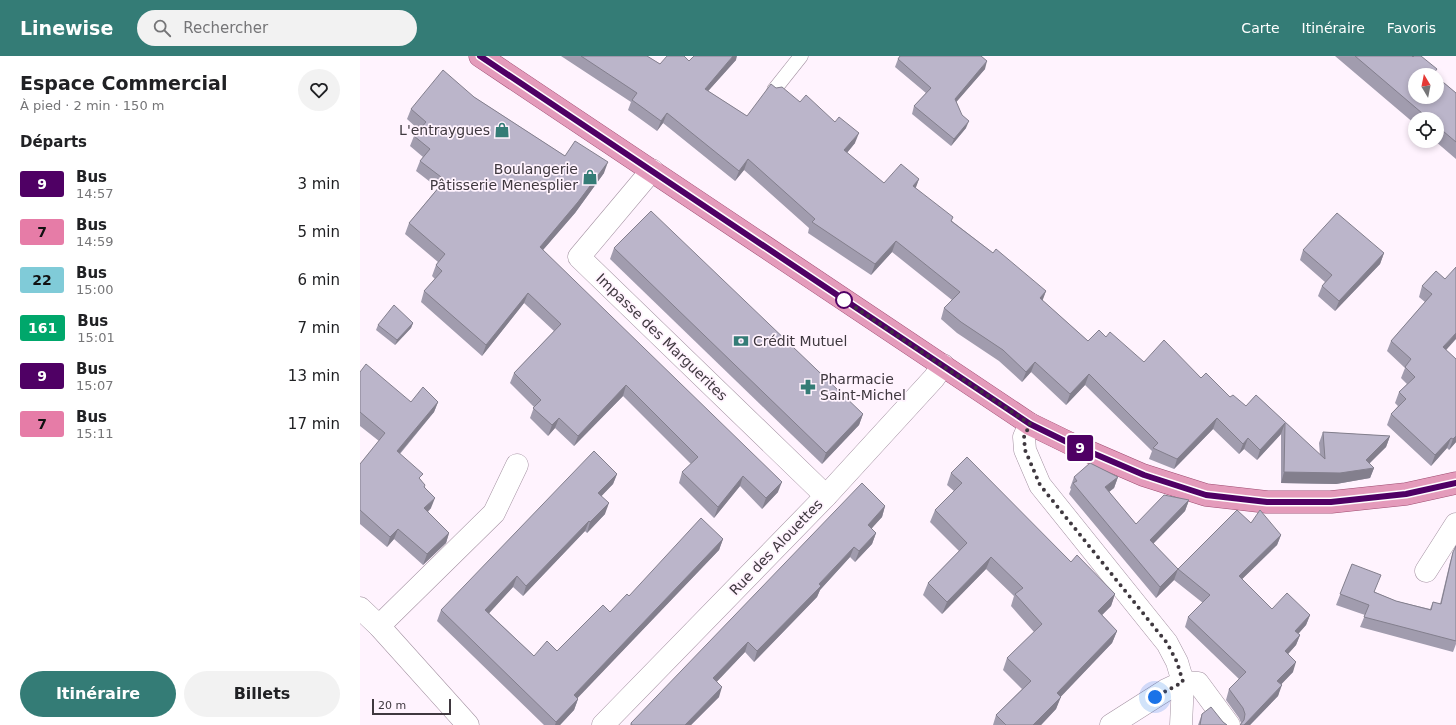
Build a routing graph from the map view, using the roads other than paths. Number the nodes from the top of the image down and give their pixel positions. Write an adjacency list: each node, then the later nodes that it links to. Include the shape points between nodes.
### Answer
1 (480, 56): 4 (main road)
2 (801, 56): 3 (lane)
3 (774, 90)
4 (652, 170): 5 (main road); 9 (street, Impasse des Marguerites, via 579,257)
5 (943, 365): 6 (main road); 9 (street, Rue des Alouettes)
6 (1030, 424): 8 (main road, via 1144,475 1206,495 1267,502 1331,502 1406,494); 14 (street, via 1024,437 1025,450 1040,485 1167,643 1177,662)
7 (517, 465): 13 (street, via 494,513)
8 (1456, 483)
9 (826, 496): 16 (street, Rue des Alouettes)
10 (1456, 524): 11 (street)
11 (1426, 571)
12 (360, 608): 13 (street)
13 (379, 626): 15 (street)
14 (1183, 682): 17 (street); 18 (street); 19 (street, via 1198,683)
15 (468, 725)
16 (603, 725)
17 (1111, 725)
18 (1181, 725)
19 (1229, 725)

